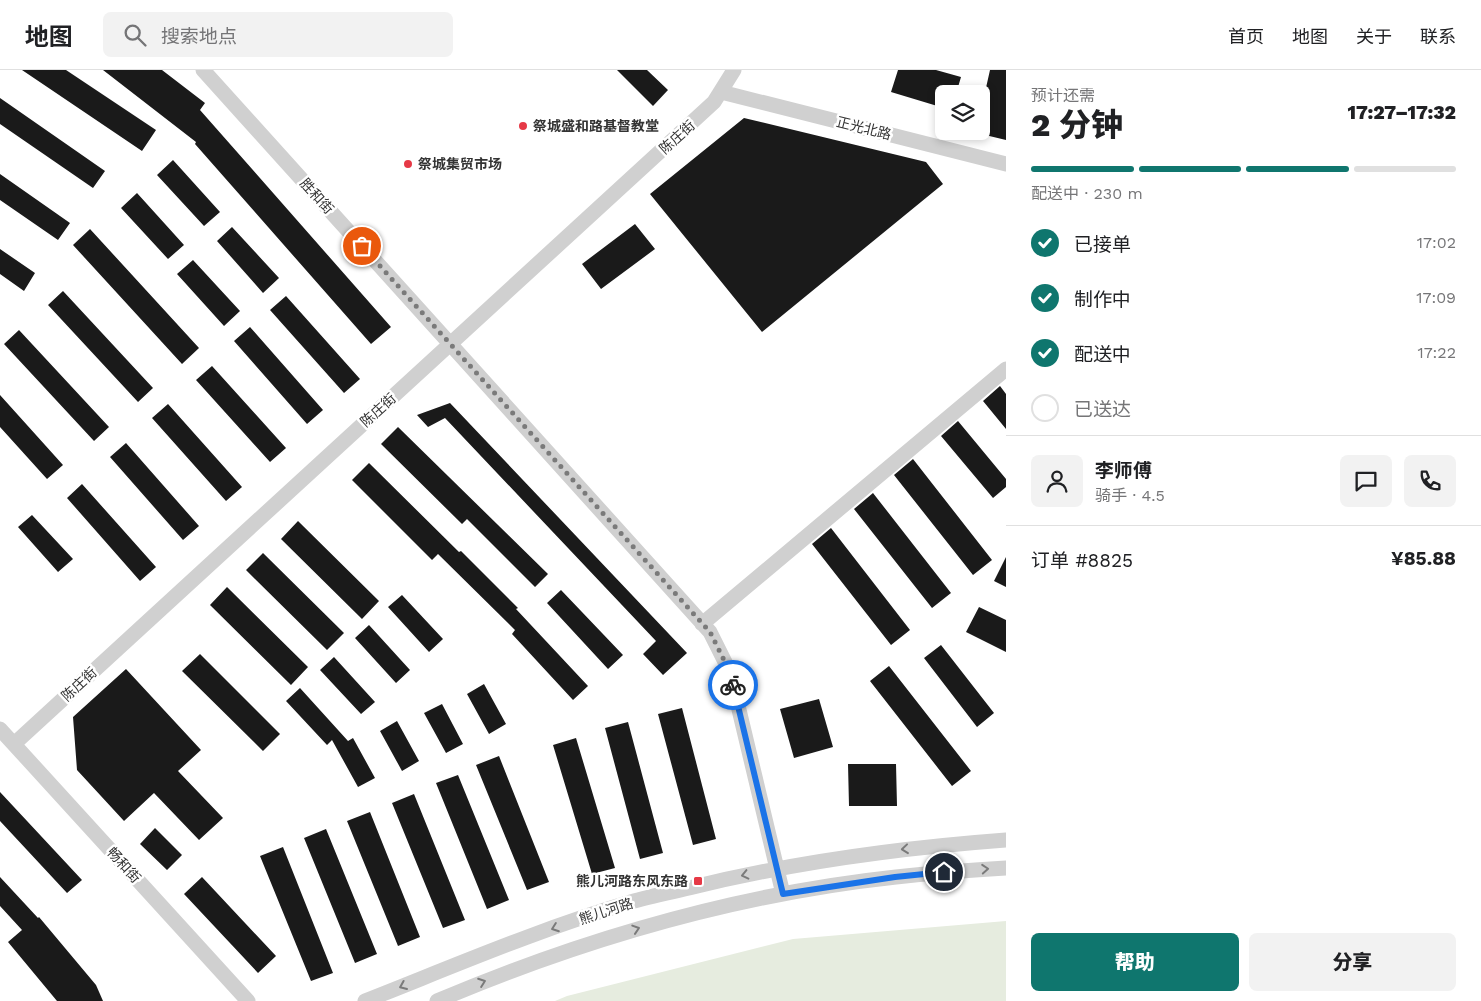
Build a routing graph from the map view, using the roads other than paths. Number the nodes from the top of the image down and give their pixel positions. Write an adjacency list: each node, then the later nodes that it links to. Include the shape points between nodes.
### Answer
1 (203, 70): 5 (street, 胜和街)
2 (734, 70): 3 (street, 陈庄街)
3 (721, 92): 4 (street, 正光北路); 5 (street, 陈庄街, via 708,108)
4 (1006, 164)
5 (450, 344): 7 (street, 胜和街); 9 (street, 陈庄街)
6 (1006, 370): 7 (street)
7 (702, 624): 11 (street, 胜和街, via 720,649 730,672)
8 (0, 729): 9 (street, 畅和街)
9 (14, 744): 14 (street, 畅和街)
10 (1006, 840): 11 (street, 熊儿河路, one-way to 11, via 892,850)
11 (777, 868): 13 (street, 胜和街); 15 (street, 熊儿河路, one-way to 15, via 617,907 467,959)
12 (1006, 868): 13 (street, 熊儿河路, one-way to 12, via 895,877)
13 (783, 894): 16 (street, 熊儿河路, one-way to 13, via 642,927)
14 (248, 1001)
15 (365, 1001)
16 (437, 1001)

